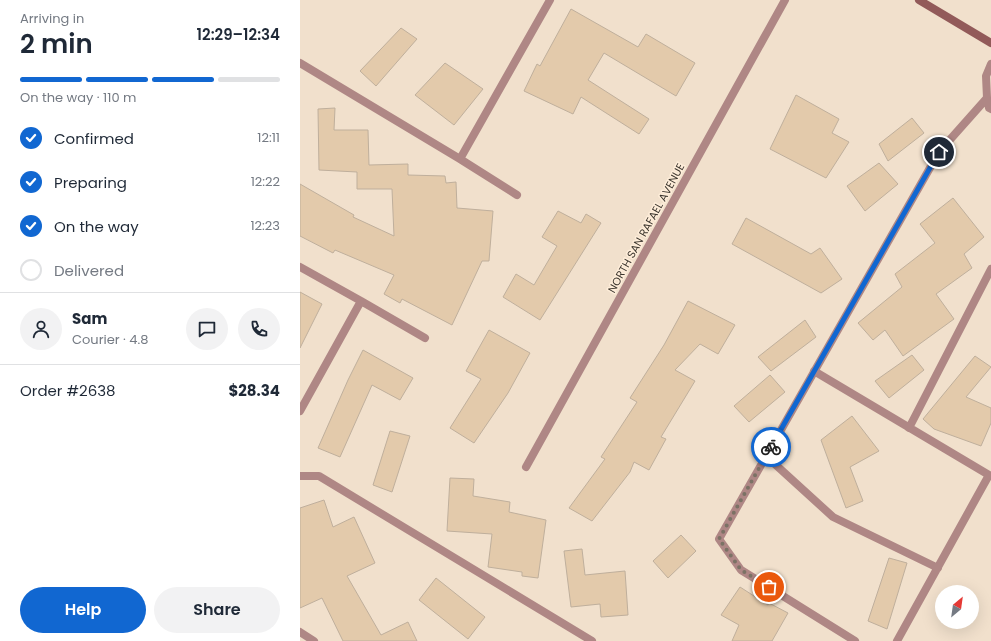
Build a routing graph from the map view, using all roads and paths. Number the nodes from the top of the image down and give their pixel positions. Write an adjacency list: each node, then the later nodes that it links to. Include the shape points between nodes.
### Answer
1 (550, 0): 9 (street)
2 (785, 0): 19 (street, NORTH SAN RAFAEL AVENUE)
3 (919, 0): 4 (street)
4 (991, 42)
5 (300, 63): 9 (street)
6 (991, 64): 7 (street, via 986,76)
7 (987, 98): 8 (street); 15 (street, via 939,152)
8 (991, 109)
9 (460, 159): 10 (street)
10 (517, 195)
11 (300, 266): 13 (street)
12 (991, 268): 17 (street)
13 (361, 301): 14 (street); 16 (street)
14 (425, 338)
15 (814, 371): 17 (street); 18 (street)
16 (300, 412)
17 (908, 428): 21 (street, via 989,475)
18 (766, 456): 21 (street, via 833,517); 25 (street, via 719,539 741,570)
19 (526, 467)
20 (300, 476): 24 (street, via 319,476)
21 (938, 568): 26 (street)
22 (300, 632): 23 (street)
23 (314, 641)
24 (592, 641)
25 (855, 641)
26 (898, 641)

